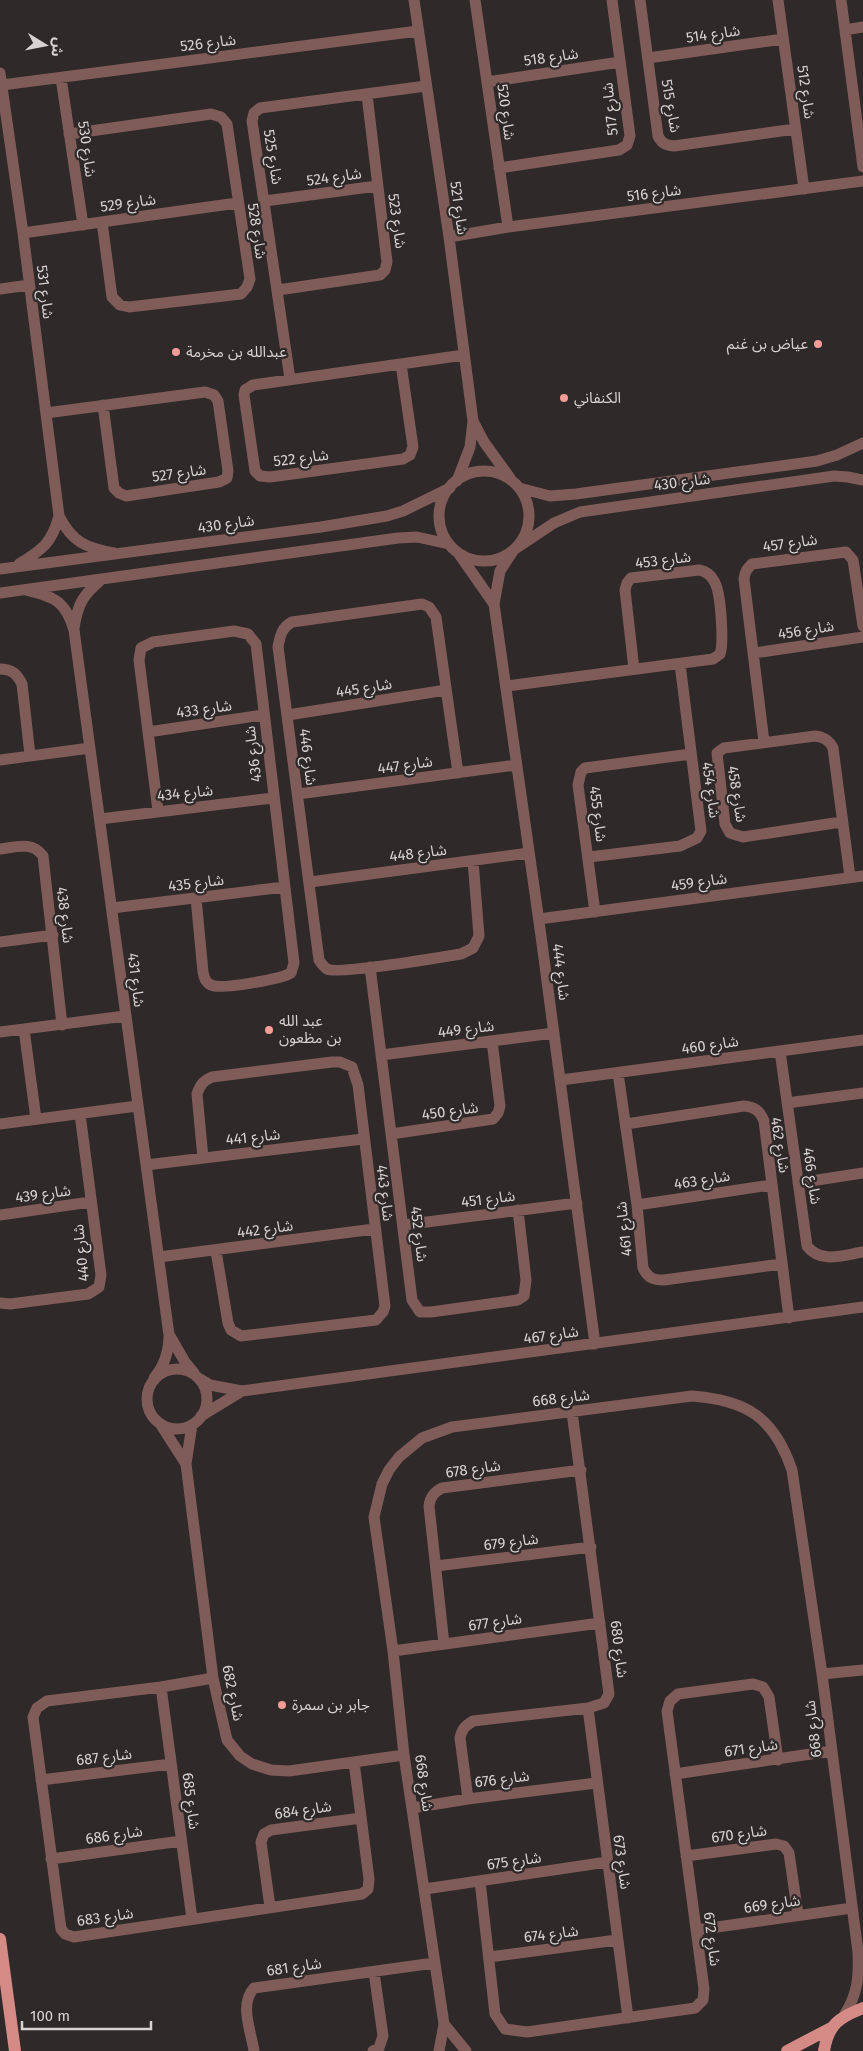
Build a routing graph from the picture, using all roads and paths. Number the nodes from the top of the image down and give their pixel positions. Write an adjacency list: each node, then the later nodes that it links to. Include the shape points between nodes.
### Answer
1 (414, 0): 9 (street, شارع 521)
2 (475, 0): 15 (street, شارع 520)
3 (612, 0): 12 (street, شارع 517)
4 (640, 0): 11 (street, شارع 515)
5 (778, 0): 10 (street, شارع 512)
6 (841, 0): 8 (street)
7 (863, 27): 8 (street)
8 (845, 30): 19 (street)
9 (418, 31): 14 (street, شارع 526); 17 (street, شارع 521)
10 (783, 39): 11 (street, شارع 514); 20 (street, شارع 512)
11 (648, 58): 20 (street, شارع 515, via 658,136 666,145)
12 (620, 62): 15 (street, شارع 518); 23 (street, شارع 517, via 630,136 627,145 619,150)
13 (0, 73): 16 (street, شارع 531)
14 (61, 78): 16 (street, شارع 526); 21 (street, شارع 530)
15 (487, 82): 23 (street, شارع 520)
16 (2, 84): 32 (street, شارع 531)
17 (426, 86): 18 (street, شارع 525); 33 (street, شارع 521)
18 (367, 95): 25 (street, شارع 523); 27 (street, شارع 525, via 260,108 254,113 252,120)
19 (860, 120): 22 (street)
20 (795, 129): 26 (street, شارع 512)
21 (69, 134): 28 (street, شارع 528, via 210,114 221,117 227,124); 30 (street, شارع 530)
22 (863, 167)
23 (498, 168): 31 (street, شارع 520)
24 (863, 181): 26 (street, شارع 516)
25 (377, 186): 27 (street, شارع 524); 36 (street, شارع 523, via 388,262 385,270 380,275)
26 (804, 189): 31 (street, شارع 516)
27 (265, 201): 36 (street, شارع 525)
28 (237, 203): 29 (street, شارع 529); 29 (street, شارع 528, via 250,279 241,294 129,307 120,305 112,297)
29 (102, 222): 30 (street, شارع 529)
30 (82, 225): 32 (street, شارع 529)
31 (508, 227): 33 (street, شارع 516)
32 (23, 233): 34 (street, شارع 531)
33 (449, 237): 37 (street, شارع 521)
34 (29, 285): 35 (street); 41 (street, شارع 531)
35 (0, 289)
36 (278, 290): 39 (street, شارع 525)
37 (464, 355): 38 (street, شارع 522); 42 (street, شارع 521)
38 (401, 364): 39 (street, شارع 522); 39 (street, شارع 522, via 413,447 410,454 403,459 260,476 255,471 245,390 253,385)
39 (290, 379)
40 (103, 405): 40 (street, شارع 527, via 205,392 214,395 218,401 227,478 219,482 126,496 119,493 114,488); 41 (street, شارع 527)
41 (46, 413): 47 (street, شارع 531)
42 (473, 421): 45 (street, شارع 521, via 470,447); 46 (street, شارع 521, via 484,442)
43 (863, 443): 46 (street, شارع 430, via 817,460 568,496 550,496)
44 (863, 480): 49 (street, شارع 430, via 834,476 580,512 554,523)
45 (453, 484): 46 (street, via 465,476 484,471 499,474); 48 (street, via 445,495 440,512 441,529); 50 (street, شارع 430, via 387,516)
46 (516, 484): 49 (street, via 527,501 529,523)
47 (59, 516): 50 (street, شارع 531, via 73,538 92,548); 51 (street, شارع 531, via 46,546)
48 (453, 548): 49 (street, via 465,557 485,562); 53 (street, via 417,537 398,538); 56 (street, شارع 444)
49 (514, 550): 56 (street, شارع 444, via 500,571)
50 (114, 553): 51 (street, شارع 430)
51 (16, 566): 52 (street, شارع 430)
52 (0, 569)
53 (102, 579): 54 (street); 58 (street, شارع 431, via 88,590 78,605)
54 (26, 590): 55 (street); 58 (street, شارع 431, via 50,596 61,603)
55 (0, 593)
56 (494, 604): 64 (street, شارع 444)
57 (863, 626): 60 (street, شارع 457, via 854,560 846,552 752,564 745,571 744,579)
58 (74, 630): 70 (street, شارع 431)
59 (863, 637): 60 (street, شارع 456)
60 (754, 653): 69 (street, شارع 457)
61 (680, 664): 63 (street, شارع 453); 63 (street, شارع 453, via 713,659 722,648 717,586 705,571 631,578 627,582 625,590); 71 (street, شارع 454)
62 (0, 669): 72 (street, via 12,671 22,684)
63 (634, 669): 64 (street, شارع 453)
64 (507, 686): 74 (street, شارع 444)
65 (446, 690): 67 (street, شارع 445); 67 (street, شارع 446, via 436,617 429,607 422,604 292,622 280,637 278,647); 75 (street, شارع 446)
66 (263, 715): 68 (street, شارع 433); 68 (street, شارع 436, via 256,644 248,634 234,630 153,642 141,648 139,660); 77 (street, شارع 436)
67 (288, 715): 76 (street, شارع 446)
68 (148, 732): 78 (street, شارع 436)
69 (764, 742): 80 (street, شارع 458, via 815,736 831,743); 80 (street, شارع 458, via 724,748 717,754 725,824 730,833 743,837)
70 (90, 748): 72 (street); 79 (street, شارع 431)
71 (691, 754): 83 (street, شارع 454, via 701,822 697,838 680,846); 83 (street, شارع 455, via 581,772 578,785)
72 (30, 755): 73 (street)
73 (0, 760)
74 (516, 765): 75 (street, شارع 447); 82 (street, شارع 444)
75 (458, 773): 76 (street, شارع 447)
76 (298, 794): 87 (street, شارع 446)
77 (273, 798): 78 (street, شارع 434); 88 (street, شارع 436)
78 (158, 811): 79 (street, شارع 434)
79 (100, 819): 90 (street, شارع 431)
80 (841, 822): 86 (street, شارع 458)
81 (0, 849): 93 (street, شارع 438, via 28,846 38,849 43,856)
82 (530, 853): 84 (street, شارع 448); 92 (street, شارع 444)
83 (588, 857): 91 (street, شارع 455)
84 (472, 861): 87 (street, شارع 448); 95 (street, شارع 446, via 479,936 473,948 461,954)
85 (863, 876): 86 (street, شارع 459)
86 (850, 877): 91 (street, شارع 459)
87 (310, 882): 95 (street, شارع 446, via 319,960 327,969 337,971)
88 (284, 887): 89 (street, شارع 435); 89 (street, شارع 436, via 294,963 291,972 282,977 226,986 211,985 205,980)
89 (196, 898): 90 (street, شارع 435)
90 (112, 908): 96 (street, شارع 431)
91 (595, 912): 92 (street, شارع 459)
92 (539, 920): 100 (street, شارع 444)
93 (53, 935): 94 (street); 97 (street, شارع 438)
94 (0, 942)
95 (370, 967): 104 (street, شارع 452)
96 (125, 1016): 97 (street); 109 (street, شارع 431)
97 (62, 1024): 98 (street)
98 (24, 1030): 99 (street); 111 (street)
99 (0, 1032)
100 (554, 1033): 102 (street, شارع 449); 106 (street, شارع 444)
101 (863, 1040): 103 (street, شارع 460)
102 (492, 1041): 104 (street, شارع 449); 114 (street, شارع 450, via 500,1106 493,1119)
103 (780, 1051): 105 (street, شارع 460); 108 (street, شارع 466)
104 (381, 1055): 114 (street, شارع 452)
105 (618, 1072): 106 (street, شارع 460); 113 (street, شارع 461)
106 (561, 1080): 122 (street, شارع 444)
107 (863, 1093): 108 (street)
108 (787, 1103): 119 (street, شارع 466)
109 (137, 1106): 110 (street); 117 (street, شارع 431)
110 (80, 1114): 111 (street); 121 (street, شارع 440)
111 (36, 1119): 112 (street)
112 (0, 1124)
113 (626, 1124): 120 (street, شارع 462, via 744,1106 756,1109 764,1121); 123 (street, شارع 461)
114 (391, 1134): 126 (street, شارع 452)
115 (363, 1139): 116 (street, شارع 441); 116 (street, شارع 443, via 357,1078 352,1067 332,1062 206,1080 197,1094); 127 (street, شارع 443)
116 (203, 1158): 117 (street, شارع 441)
117 (146, 1166): 130 (street, شارع 431)
118 (863, 1173): 119 (street)
119 (798, 1183): 129 (street, شارع 466, via 807,1246 823,1257)
120 (771, 1185): 123 (street, شارع 463); 131 (street, شارع 462)
121 (90, 1202): 125 (street, شارع 439); 132 (street, شارع 440, via 99,1287 88,1294)
122 (577, 1203): 124 (street, شارع 451); 136 (street, شارع 444)
123 (637, 1205): 131 (street, شارع 461, via 643,1268 650,1278 664,1280)
124 (518, 1210): 126 (street, شارع 451); 126 (street, شارع 452, via 526,1280 524,1296 518,1300 430,1312 420,1312 412,1300)
125 (0, 1215)
126 (403, 1225)
127 (374, 1229): 128 (street, شارع 442); 128 (street, شارع 443, via 385,1306 376,1320 252,1336 235,1334 228,1323)
128 (216, 1250): 130 (street, شارع 442)
129 (863, 1252)
130 (159, 1257): 135 (street, شارع 431)
131 (781, 1264): 134 (street, شارع 462)
132 (0, 1303)
133 (863, 1307): 134 (street, شارع 467)
134 (789, 1318): 136 (street, شارع 467)
135 (169, 1335): 137 (street, شارع 431, via 165,1362); 138 (street, شارع 431)
136 (595, 1344): 139 (street, شارع 467)
137 (154, 1378): 138 (street, via 175,1368 187,1370); 142 (street, via 146,1398 148,1409)
138 (198, 1378): 139 (street, شارع 467, via 210,1385); 141 (street, via 207,1394)
139 (242, 1391): 141 (street, شارع 467)
140 (572, 1412): 145 (street, شارع 680); 150 (street, شارع 668, via 468,1424 435,1433 412,1445 389,1470 374,1517); 152 (street, شارع 668, via 692,1396 730,1401 763,1420 785,1450 792,1470)
141 (201, 1416): 143 (street)
142 (161, 1425): 143 (street, via 177,1429); 144 (street, شارع 682)
143 (192, 1425): 144 (street, شارع 682)
144 (186, 1464): 153 (street, شارع 682)
145 (581, 1470): 146 (street, شارع 680); 147 (street, شارع 678, via 435,1491 429,1506)
146 (591, 1547): 147 (street, شارع 679); 148 (street, شارع 680)
147 (436, 1566): 149 (street, شارع 678)
148 (600, 1623): 149 (street, شارع 677); 155 (street, شارع 680, via 609,1694 604,1703)
149 (444, 1644): 150 (street, شارع 677)
150 (393, 1652): 157 (street, شارع 668)
151 (863, 1670): 152 (street)
152 (822, 1674): 156 (street, شارع 668)
153 (213, 1678): 154 (street, شارع 683); 159 (street, شارع 682, via 228,1740 240,1756 252,1764 289,1771)
154 (161, 1687): 160 (street, شارع 685); 162 (street, شارع 683, via 48,1701 37,1708 33,1717)
155 (588, 1708): 163 (street, شارع 673); 164 (street, شارع 680, via 472,1721 462,1730 460,1738)
156 (831, 1751): 158 (street, شارع 671); 174 (street, شارع 668)
157 (404, 1756): 159 (street, شارع 682); 165 (street, شارع 668)
158 (778, 1760): 161 (street, شارع 671); 161 (street, شارع 672, via 769,1697 763,1687 753,1684 678,1694 670,1700 667,1711)
159 (354, 1762): 166 (street, شارع 683)
160 (171, 1764): 162 (street, شارع 687); 167 (street, شارع 685)
161 (675, 1774): 168 (street, شارع 672)
162 (42, 1780): 169 (street, شارع 683)
163 (596, 1784): 164 (street, شارع 676); 170 (street, شارع 673)
164 (468, 1799): 165 (street, شارع 676)
165 (412, 1808): 172 (street, شارع 668)
166 (361, 1818): 173 (street, شارع 683, via 369,1880 365,1892); 173 (street, شارع 684, via 271,1830 264,1834 261,1842)
167 (181, 1841): 169 (street, شارع 686); 176 (street, شارع 685)
168 (686, 1856): 175 (street, شارع 670, via 776,1844 784,1846 789,1853); 177 (street, شارع 672)
169 (51, 1859): 176 (street, شارع 683, via 61,1929 65,1934 74,1937)
170 (607, 1862): 171 (street, شارع 675); 179 (street, شارع 673)
171 (480, 1881): 172 (street, شارع 675); 180 (street, شارع 672)
172 (425, 1888): 182 (street, شارع 668)
173 (270, 1907): 176 (street, شارع 683)
174 (852, 1908): 175 (street, شارع 669); 181 (street, شارع 668)
175 (798, 1915): 177 (street, شارع 669)
176 (192, 1919)
177 (696, 1930): 186 (street, شارع 672, via 704,1995 700,2004 695,2008)
178 (0, 1939): 189 (main road)
179 (617, 1940): 180 (street, شارع 674); 186 (street, شارع 673)
180 (489, 1957): 186 (street, شارع 672, via 495,2014 505,2029 527,2032)
181 (860, 1957): 185 (street, شارع 668, via 856,1992)
182 (434, 1963): 183 (street, شارع 681); 187 (street, شارع 668)
183 (374, 1972): 190 (street, شارع 681, via 254,1988 248,1996 246,2008); 191 (street, via 383,2036 379,2048)
184 (863, 2008): 185 (main road)
185 (846, 2014): 188 (main road)
186 (628, 2018)
187 (444, 2024): 192 (street, شارع 668); 193 (street, شارع 668)
188 (833, 2027): 194 (main road); 195 (main road)
189 (15, 2051)
190 (254, 2051)
191 (373, 2051)
192 (439, 2051)
193 (466, 2051)
194 (787, 2051)
195 (824, 2051)

